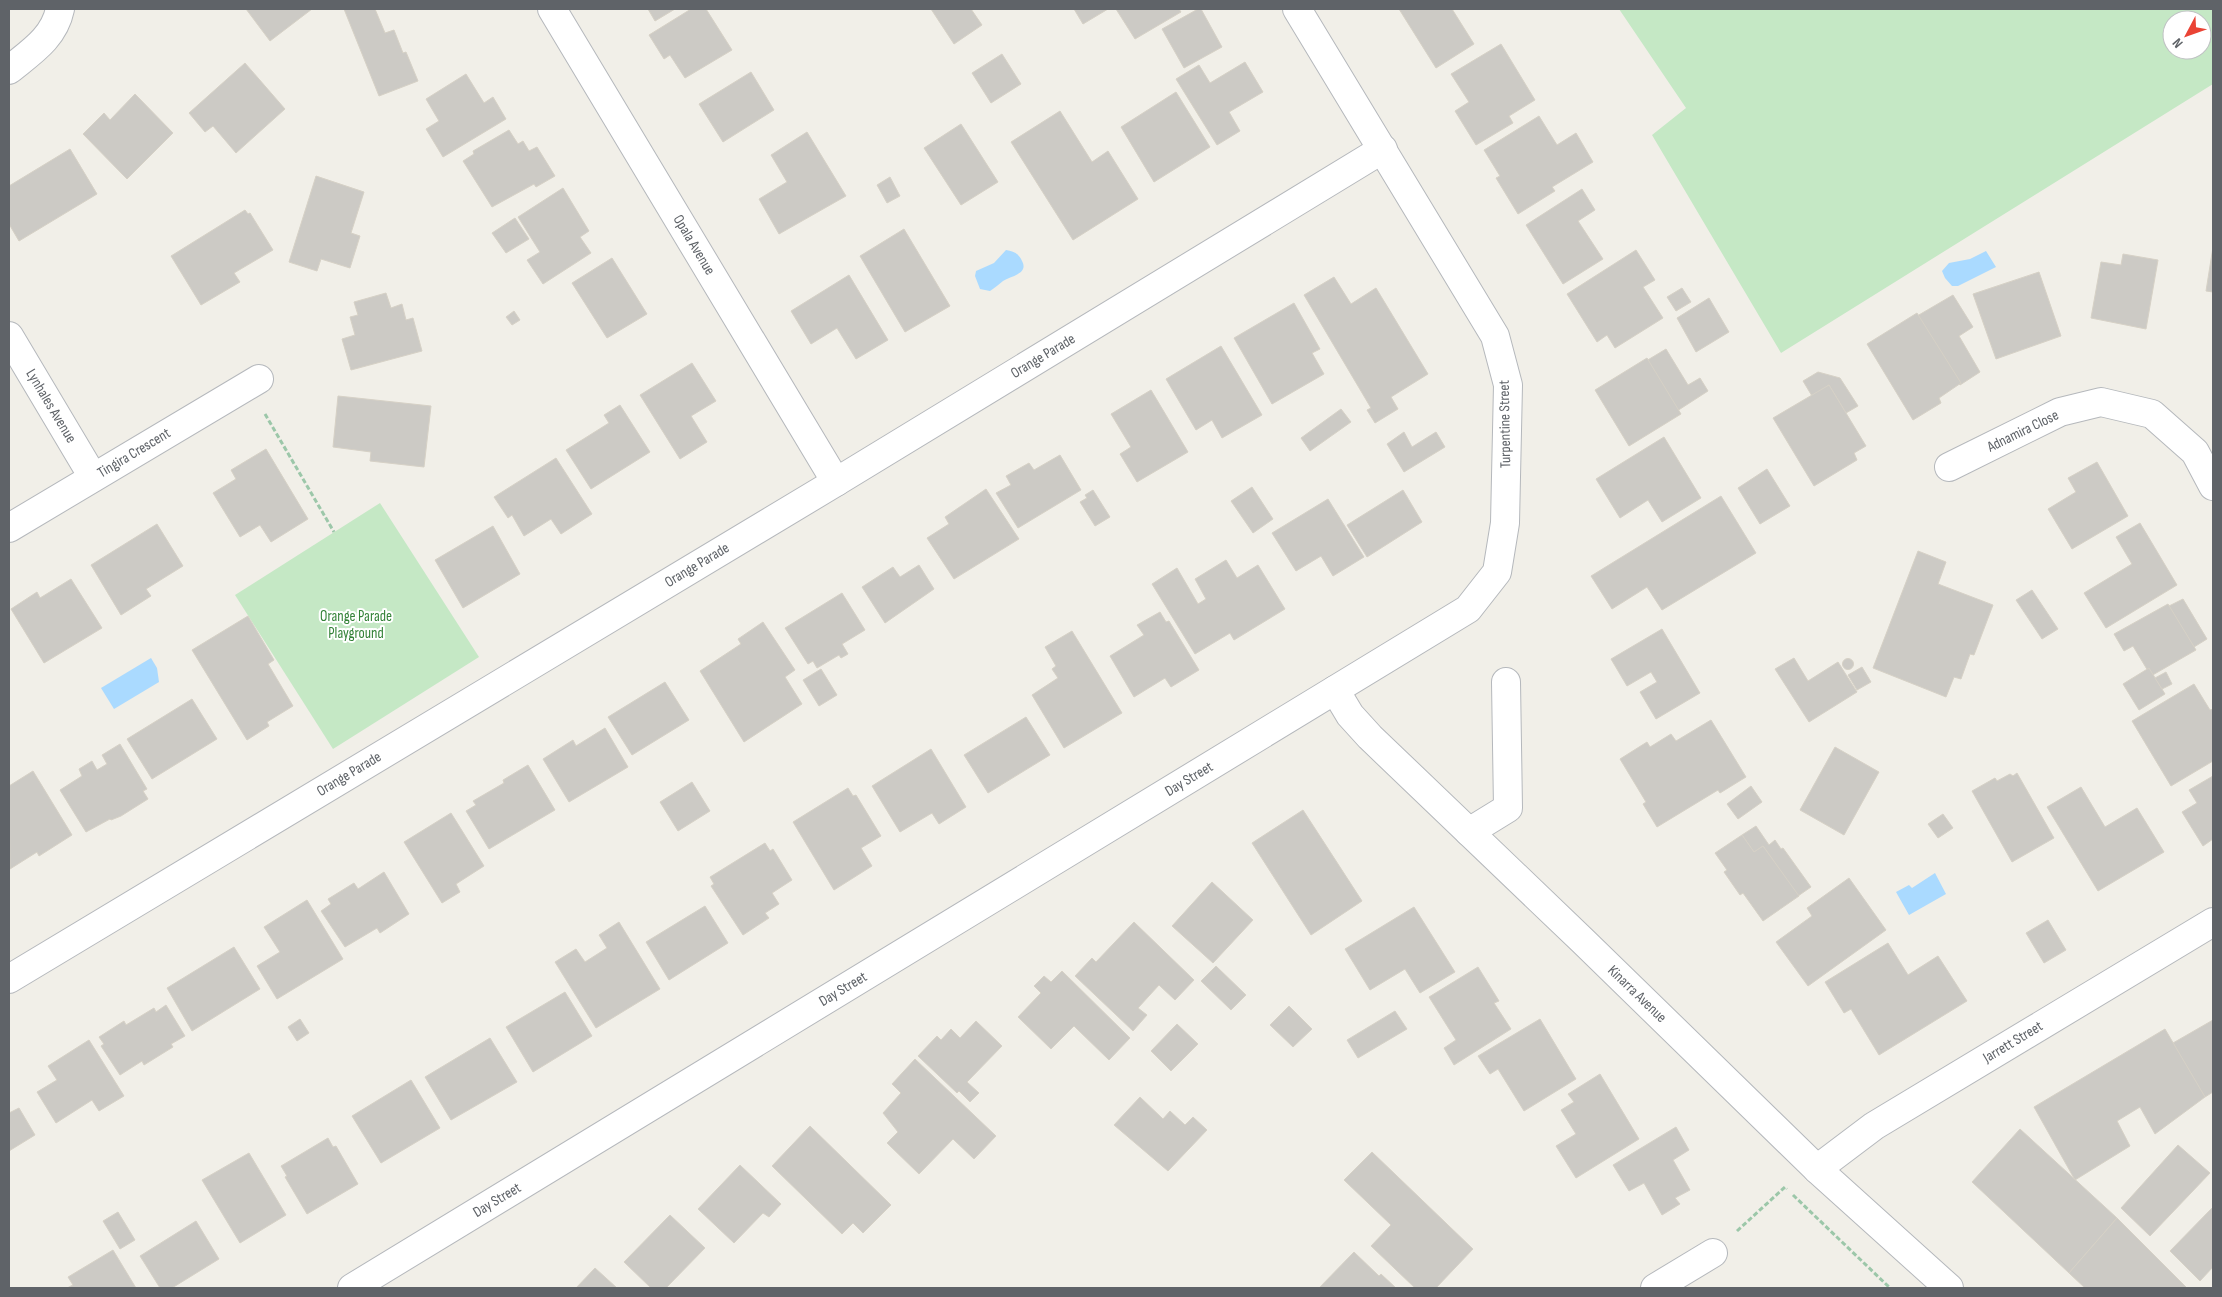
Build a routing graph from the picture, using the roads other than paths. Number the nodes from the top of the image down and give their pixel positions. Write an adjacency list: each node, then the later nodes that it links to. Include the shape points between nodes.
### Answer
1 (60, 9): 4 (street, via 55,27 45,40)
2 (552, 9): 10 (street, Opala Avenue)
3 (1297, 9): 5 (street, Turpentine Street)
4 (9, 70)
5 (1383, 149): 10 (street, Orange Parade); 14 (street, Turpentine Street, via 1495,336 1508,385 1505,522 1497,572 1468,609)
6 (9, 336): 9 (street, Lynhales Avenue)
7 (254, 382): 9 (street, Tingira Crescent)
8 (1949, 467): 11 (street, Adnamira Close, via 2060,412 2101,402 2152,414 2195,452)
9 (93, 477): 12 (street, Tingira Crescent)
10 (836, 482): 17 (street, Orange Parade)
11 (2213, 486)
12 (9, 528)
13 (1506, 682): 15 (street, via 1508,808)
14 (1335, 690): 15 (street, Kinarra Avenue, via 1350,715 1370,738); 20 (street, Day Street)
15 (1469, 832): 18 (street, Kinarra Avenue)
16 (2213, 922): 18 (street, Jarrett Street, via 1874,1126)
17 (9, 979)
18 (1817, 1169): 22 (street, Kinarra Avenue)
19 (1714, 1252): 21 (street)
20 (352, 1288)
21 (1656, 1288)
22 (1949, 1288)

